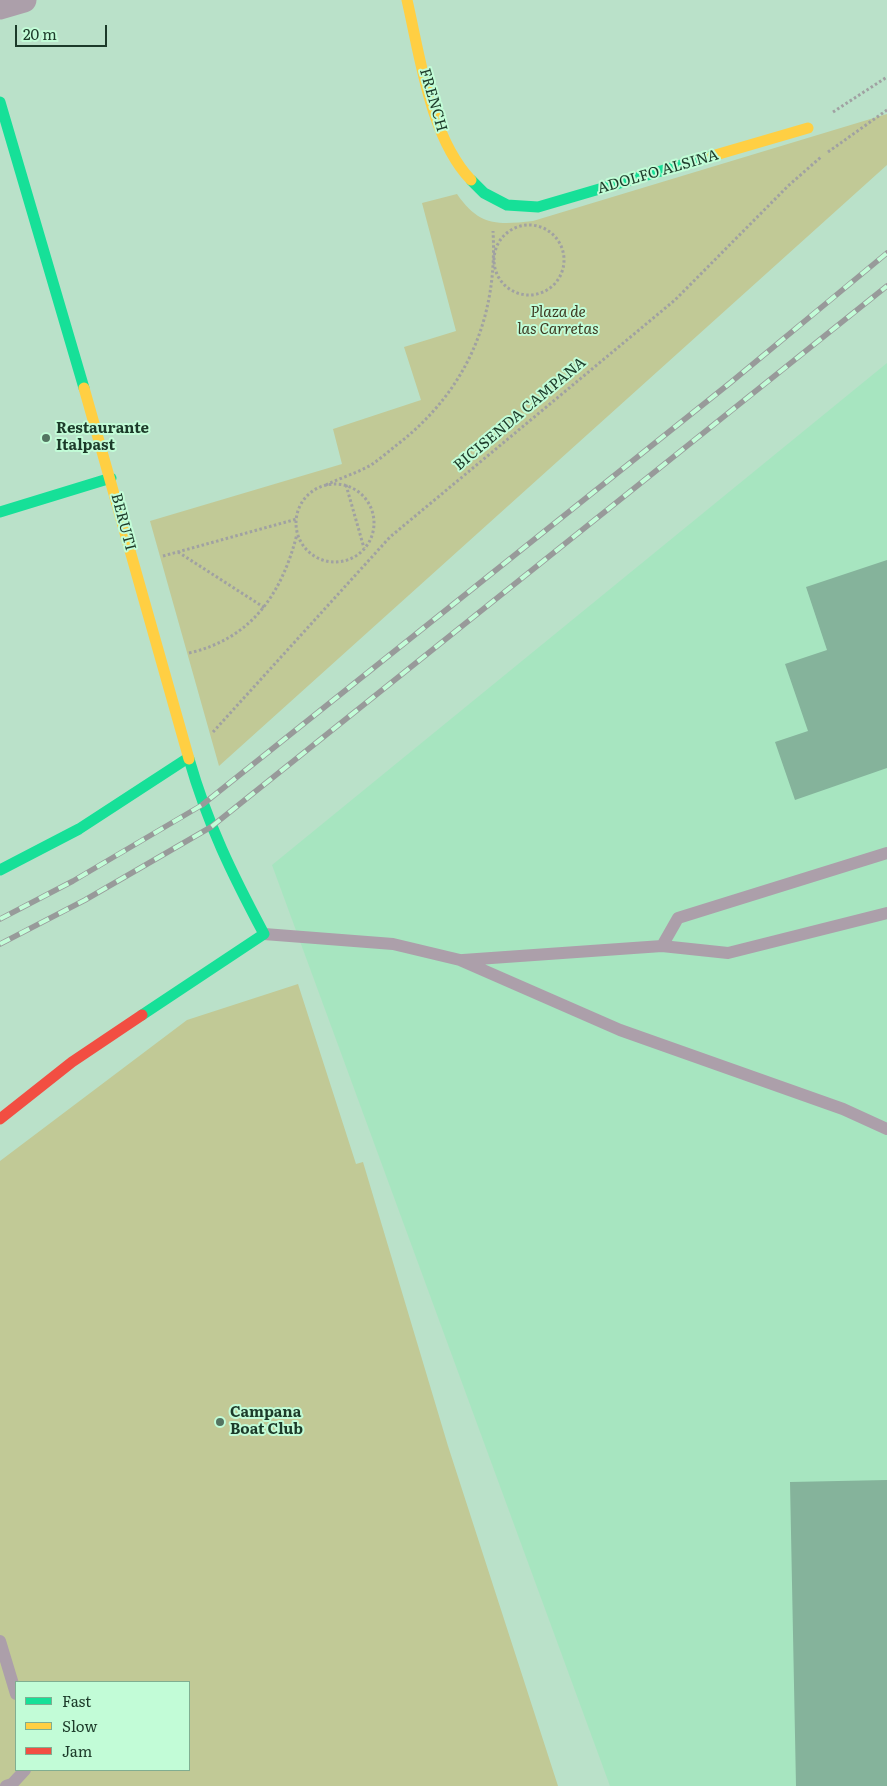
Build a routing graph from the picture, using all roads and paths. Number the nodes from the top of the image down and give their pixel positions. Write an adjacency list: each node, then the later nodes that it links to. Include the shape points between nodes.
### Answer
1 (24, 0): 3 (street)
2 (407, 0): 8 (street, FRENCH, via 440,132 460,169)
3 (0, 7)
4 (887, 78): 7 (path)
5 (0, 102): 11 (street, BERUTI)
6 (887, 110): 22 (path, BICISENDA CAMPANA, via 821,157 675,300 390,537)
7 (808, 128): 9 (street, ADOLFO ALSINA, via 538,207)
8 (490, 196): 9 (street, FRENCH); 10 (path)
9 (507, 205)
10 (494, 258): 10 (path, via 499,280 516,294 528,296 539,294 557,282 565,258 555,237 546,229 534,226 511,230 496,247); 12 (path, via 487,307 476,348 444,399 410,434 371,465)
11 (111, 478): 14 (street); 19 (street, BERUTI)
12 (326, 485): 13 (path); 15 (path, via 313,490 304,500)
13 (346, 486): 17 (path); 17 (path, via 360,492 374,512 372,537)
14 (0, 512)
15 (297, 518): 16 (path); 18 (path)
16 (298, 533): 17 (path, via 306,550 330,562 344,561); 20 (path, via 292,556)
17 (364, 548)
18 (178, 552): 19 (path); 20 (path)
19 (134, 564): 21 (street, BERUTI)
20 (265, 608): 21 (path, via 228,640 206,649)
21 (161, 658): 22 (street, BERUTI)
22 (188, 758): 24 (street, via 79,829); 26 (street, BERUTI, via 202,805 226,863)
23 (887, 853): 27 (lane, via 678,918)
24 (0, 870)
25 (887, 913): 27 (lane, via 728,953)
26 (264, 934): 28 (lane, via 393,944); 29 (street, via 72,1062)
27 (662, 946): 28 (lane)
28 (460, 960): 30 (lane, via 620,1030 843,1109)
29 (0, 1119)
30 (887, 1129)
31 (0, 1642): 32 (lane)
32 (15, 1691)
33 (24, 1771): 34 (lane)
34 (6, 1786)

